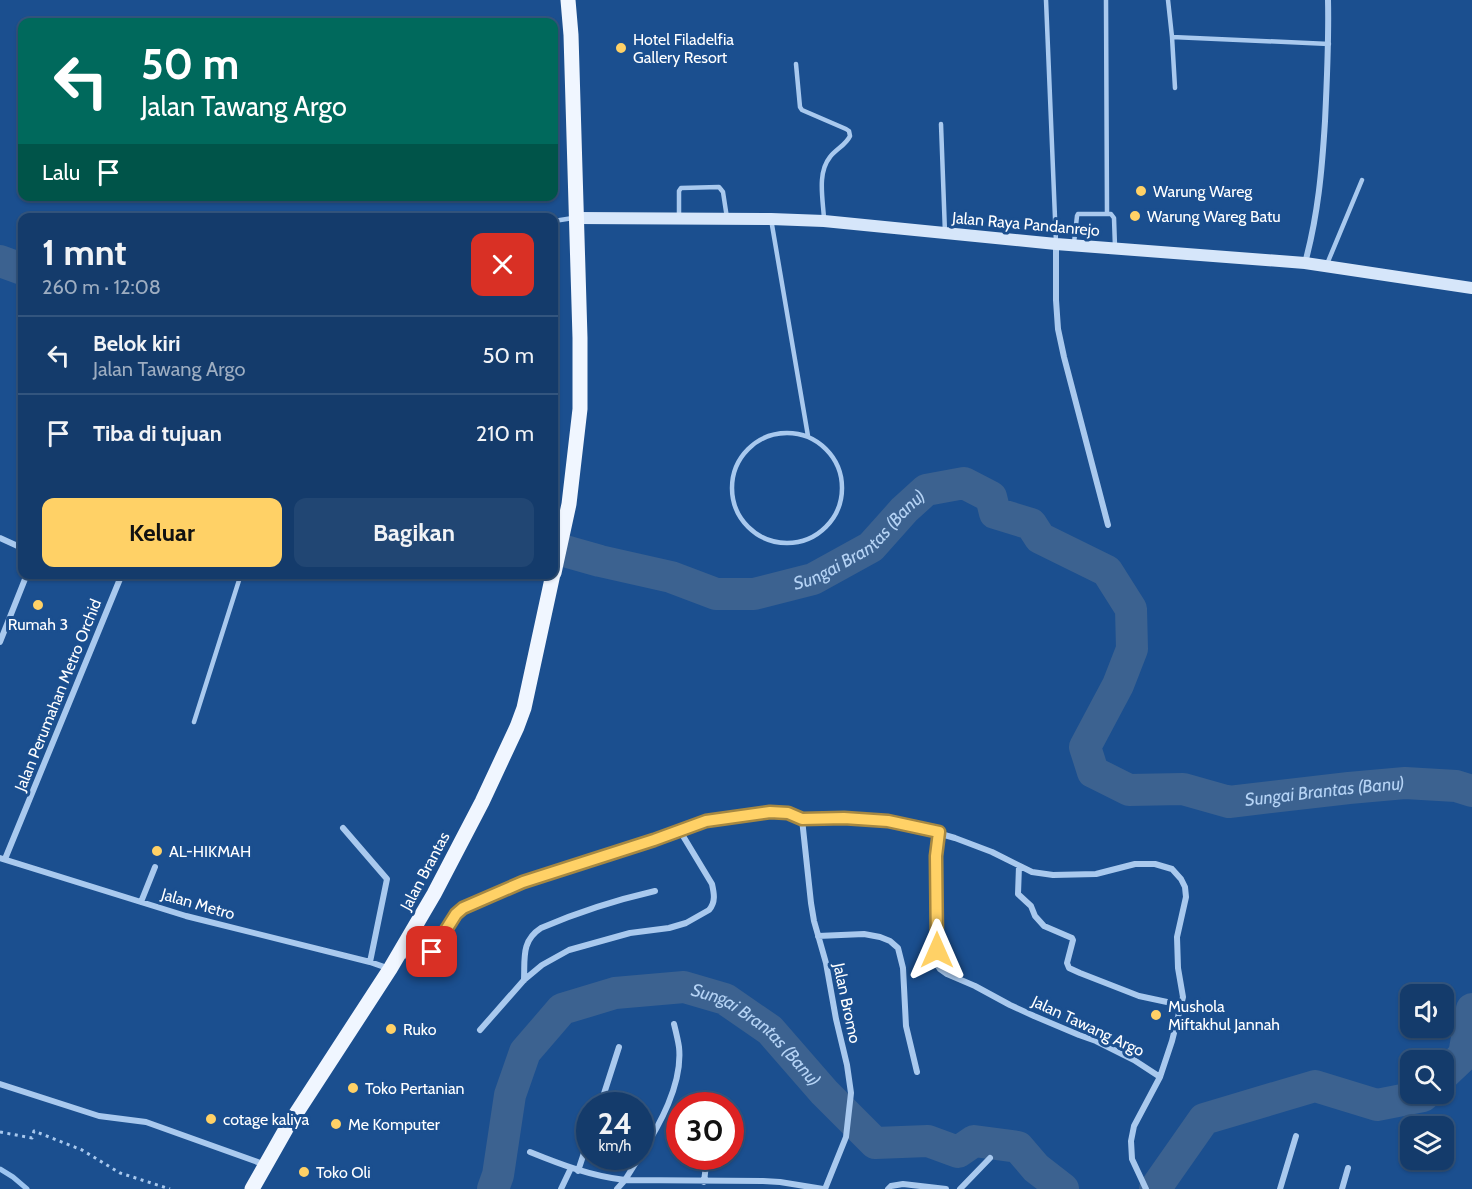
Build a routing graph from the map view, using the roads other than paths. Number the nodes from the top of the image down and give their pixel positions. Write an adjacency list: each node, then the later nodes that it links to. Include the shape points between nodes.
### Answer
1 (568, 0): 13 (main road, Jalan Brantas)
2 (1046, 0): 20 (lane)
3 (1106, 0): 12 (lane)
4 (1168, 0): 6 (lane)
5 (1328, 0): 7 (street)
6 (1172, 37): 7 (lane); 9 (lane)
7 (1329, 44): 23 (street, via 1322,166 1315,224)
8 (796, 64): 18 (lane, via 802,110 846,129 850,136 823,171)
9 (1175, 88)
10 (941, 124): 19 (lane)
11 (1362, 180): 24 (lane)
12 (1107, 214): 21 (lane, via 1078,214); 22 (lane, via 1114,218)
13 (576, 218): 14 (main road, Jalan Raya Pandanrejo); 17 (lane); 30 (main road, Jalan Brantas, via 580,409 569,504)
14 (679, 218): 15 (main road, Jalan Raya Pandanrejo); 15 (lane, via 680,189 719,187)
15 (727, 219): 16 (main road, Jalan Raya Pandanrejo)
16 (771, 219): 18 (main road, Jalan Raya Pandanrejo); 26 (lane)
17 (558, 220)
18 (824, 221): 19 (main road, Jalan Raya Pandanrejo)
19 (945, 233): 20 (main road, Jalan Raya Pandanrejo)
20 (1056, 244): 21 (main road, Jalan Raya Pandanrejo); 27 (street, via 1058,329)
21 (1073, 245): 22 (main road, Jalan Raya Pandanrejo)
22 (1115, 249): 23 (main road, Jalan Raya Pandanrejo)
23 (1305, 263): 24 (main road, Jalan Raya Pandanrejo)
24 (1326, 266): 25 (main road, Jalan Raya Pandanrejo)
25 (1472, 288)
26 (808, 436): 26 (lane, via 837,461 843,479 843,499 836,517 806,540 767,540 750,530 738,514 732,496 732,477 739,459 752,444 769,435 789,432)
27 (1108, 525)
28 (0, 538): 29 (street)
29 (18, 546)
30 (558, 552)
31 (25, 579): 35 (street)
32 (120, 579): 41 (street, Jalan Perumahan Metro Orchid)
33 (239, 579): 36 (lane)
34 (552, 579): 47 (main road, Jalan Brantas, via 517,727 482,802)
35 (0, 642)
36 (194, 722)
37 (802, 819): 39 (street, Jalan Tawang Argo, via 770,812 706,821); 40 (street, Jalan Tawang Argo, via 888,821); 46 (street, Jalan Bromo)
38 (343, 828): 48 (street, via 387,879)
39 (680, 831): 47 (street, Jalan Tawang Argo, via 531,880 463,908 423,965); 50 (street, via 712,884 714,899 709,910 669,928 630,933 569,950)
40 (939, 832): 42 (street, Jalan Tawang Argo); 56 (street, Jalan Tawang Argo, via 936,963 940,969 1010,1005 1119,1052)
41 (2, 858): 45 (street, Jalan Metro)
42 (1019, 866): 51 (street, via 1018,894 1044,926 1073,940 1069,968 1139,996); 51 (street, Jalan Tawang Argo, via 1053,875 1096,874 1135,864 1172,869 1181,879 1186,897 1177,936)
43 (155, 867): 45 (street)
44 (655, 891): 50 (street, via 584,910 535,932 527,941)
45 (141, 902): 48 (street, Jalan Metro)
46 (818, 936): 55 (street, via 864,934 890,941 898,948 906,1026); 74 (street, Jalan Bromo, via 851,1093 846,1137)
47 (401, 951): 49 (main road, Jalan Brantas)
48 (370, 962): 49 (street, Jalan Metro)
49 (390, 969): 63 (main road, Jalan Brantas)
50 (525, 980): 53 (street)
51 (1181, 1005): 56 (street, Jalan Tawang Argo)
52 (674, 1024): 59 (street, via 679,1068)
53 (480, 1030)
54 (619, 1047): 58 (street)
55 (916, 1072)
56 (1161, 1077): 78 (street, via 1131,1141 1132,1159)
57 (0, 1084): 63 (street, via 99,1116 146,1122)
58 (605, 1092)
59 (654, 1132)
60 (1296, 1136): 79 (street)
61 (530, 1152): 66 (street, Jalan Bromo)
62 (990, 1158): 77 (street)
63 (266, 1165): 71 (main road, Jalan Brantas)
64 (576, 1165): 66 (street)
65 (1348, 1168): 80 (street)
66 (574, 1169): 69 (street, Jalan Bromo); 72 (street)
67 (631, 1170): 69 (street)
68 (705, 1170): 70 (street)
69 (625, 1180): 70 (street, Jalan Bromo); 73 (street)
70 (704, 1182): 74 (street, Jalan Bromo, via 780,1182)
71 (252, 1189)
72 (561, 1189)
73 (617, 1189)
74 (824, 1189)
75 (888, 1189): 76 (street, via 903,1184)
76 (946, 1189)
77 (960, 1189)
78 (1146, 1189)
79 (1280, 1189)
80 (1342, 1189)

